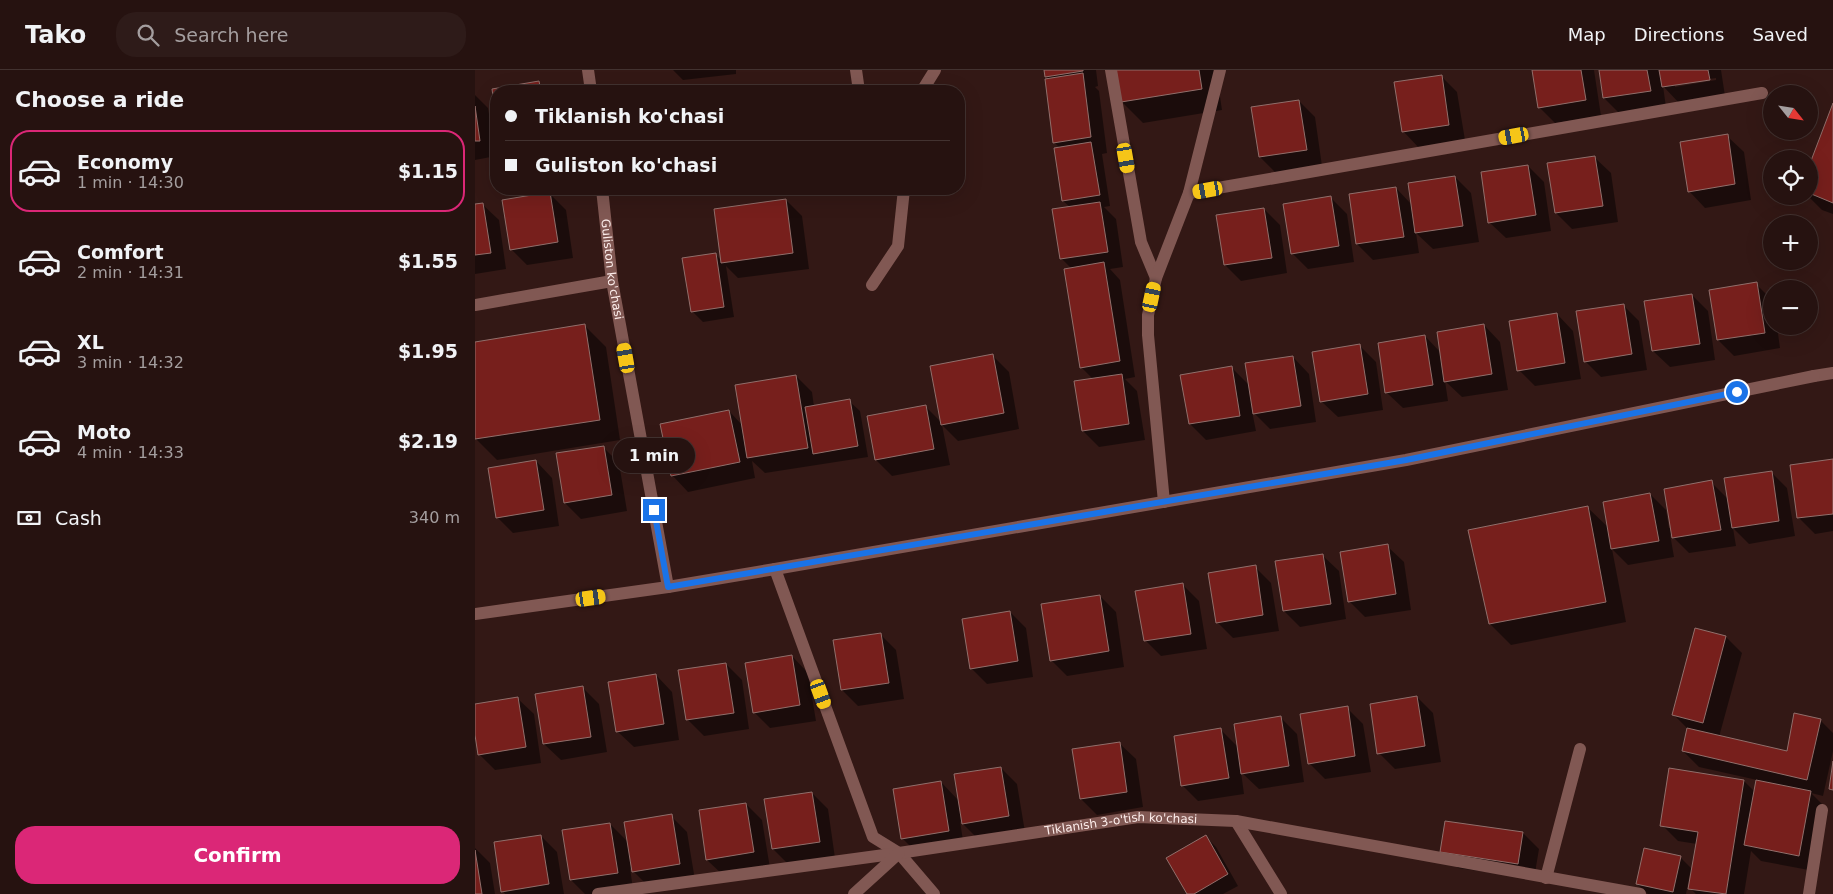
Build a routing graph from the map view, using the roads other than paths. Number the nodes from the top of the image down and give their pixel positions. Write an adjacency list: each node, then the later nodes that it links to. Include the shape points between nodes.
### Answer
1 (589, 70): 6 (street)
2 (856, 70): 7 (street)
3 (935, 70): 8 (street)
4 (1111, 70): 13 (street, via 1141,242)
5 (1220, 70): 10 (street)
6 (590, 85)
7 (858, 85)
8 (926, 85)
9 (1762, 93): 10 (street)
10 (1189, 193): 13 (street)
11 (603, 195): 14 (street, Guliston ko'chasi)
12 (903, 195): 15 (street, via 898,246)
13 (1156, 278): 18 (street, via 1148,335)
14 (612, 281): 16 (street); 20 (street, Guliston ko'chasi)
15 (872, 285)
16 (475, 305)
17 (1833, 373): 18 (street, via 1406,460)
18 (1164, 502): 19 (street)
19 (775, 569): 20 (street); 25 (street, via 873,837)
20 (668, 587): 21 (street)
21 (475, 614)
22 (1580, 749): 26 (street)
23 (1822, 810): 32 (street)
24 (1236, 821): 25 (street, Tiklanish 3-o'tish ko'chasi, via 1138,817); 26 (street, Tiklanish 3-o'tish ko'chasi); 30 (street)
25 (899, 853): 27 (street, Tiklanish 3-o'tish ko'chasi); 28 (street); 29 (street)
26 (1546, 878): 31 (street, Tiklanish 3-o'tish ko'chasi)
27 (598, 894)
28 (854, 894)
29 (934, 894)
30 (1281, 894)
31 (1640, 894)
32 (1809, 894)

